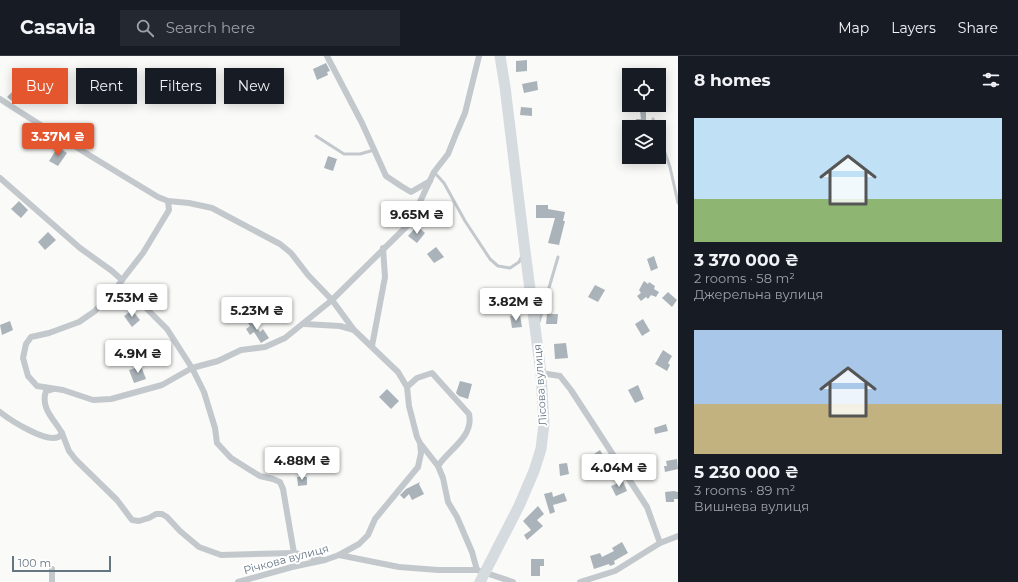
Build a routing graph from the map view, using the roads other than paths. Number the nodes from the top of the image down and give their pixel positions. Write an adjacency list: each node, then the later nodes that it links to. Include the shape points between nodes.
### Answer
1 (327, 56): 6 (street)
2 (479, 56): 8 (street, via 465,113 448,154)
3 (500, 56): 14 (highway, Лісова вулиця)
4 (0, 99): 11 (street, via 76,148)
5 (316, 136): 6 (lane, via 344,154 360,154)
6 (374, 150): 10 (street, via 386,176 400,186 411,192)
7 (666, 156): 12 (lane)
8 (434, 172): 10 (street); 14 (lane, via 444,183 490,259 498,266 510,268 519,262)
9 (0, 178): 16 (street, via 80,248)
10 (430, 181): 13 (street, via 410,223)
11 (168, 201): 16 (street, via 167,214 143,253); 18 (street, via 212,208 280,244)
12 (678, 203)
13 (383, 248): 18 (street); 22 (street, via 385,277)
14 (524, 251): 21 (highway, Лісова вулиця)
15 (558, 256): 21 (lane)
16 (122, 280): 17 (street)
17 (118, 286): 23 (street, via 138,300 167,329); 26 (street, via 95,311 79,322 31,338 26,344 23,358 28,376 37,386)
18 (332, 300): 19 (street); 20 (street)
19 (304, 324): 20 (street, via 340,326); 23 (street, via 285,338 265,347 241,350 218,361)
20 (354, 330): 22 (street)
21 (536, 332): 24 (highway, Лісова вулиця)
22 (372, 346): 25 (street, via 398,372)
23 (192, 368): 26 (street, via 162,385 111,399 93,400); 33 (street, via 204,392 217,443 231,458 260,476 280,482)
24 (541, 373): 32 (street, via 560,376 571,390 647,508); 37 (highway, Лісова вулиця, via 544,424 541,449 519,506)
25 (407, 387): 29 (street, via 409,406); 30 (street, via 417,378 432,373 469,414 471,422 465,438)
26 (54, 389): 28 (street, via 46,391 46,410)
27 (0, 412): 28 (street, via 34,433 52,438)
28 (62, 433): 33 (street, via 69,451 76,460 117,500 132,520 139,521 162,514 199,547 221,555)
29 (420, 442): 30 (street); 34 (street, Річкова вулиця, via 418,467 375,519 368,535 359,544)
30 (438, 466): 37 (street, via 448,502 457,517)
31 (678, 536): 32 (street)
32 (660, 543): 41 (street, via 615,572)
33 (294, 553): 35 (street)
34 (339, 555): 35 (street, Річкова вулиця); 37 (street, Річкова вулиця, via 399,566)
35 (326, 560): 39 (street, Річкова вулиця)
36 (52, 569): 38 (street)
37 (481, 575): 40 (street, Річкова вулиця)
38 (52, 582)
39 (238, 582)
40 (513, 582)
41 (580, 582)

